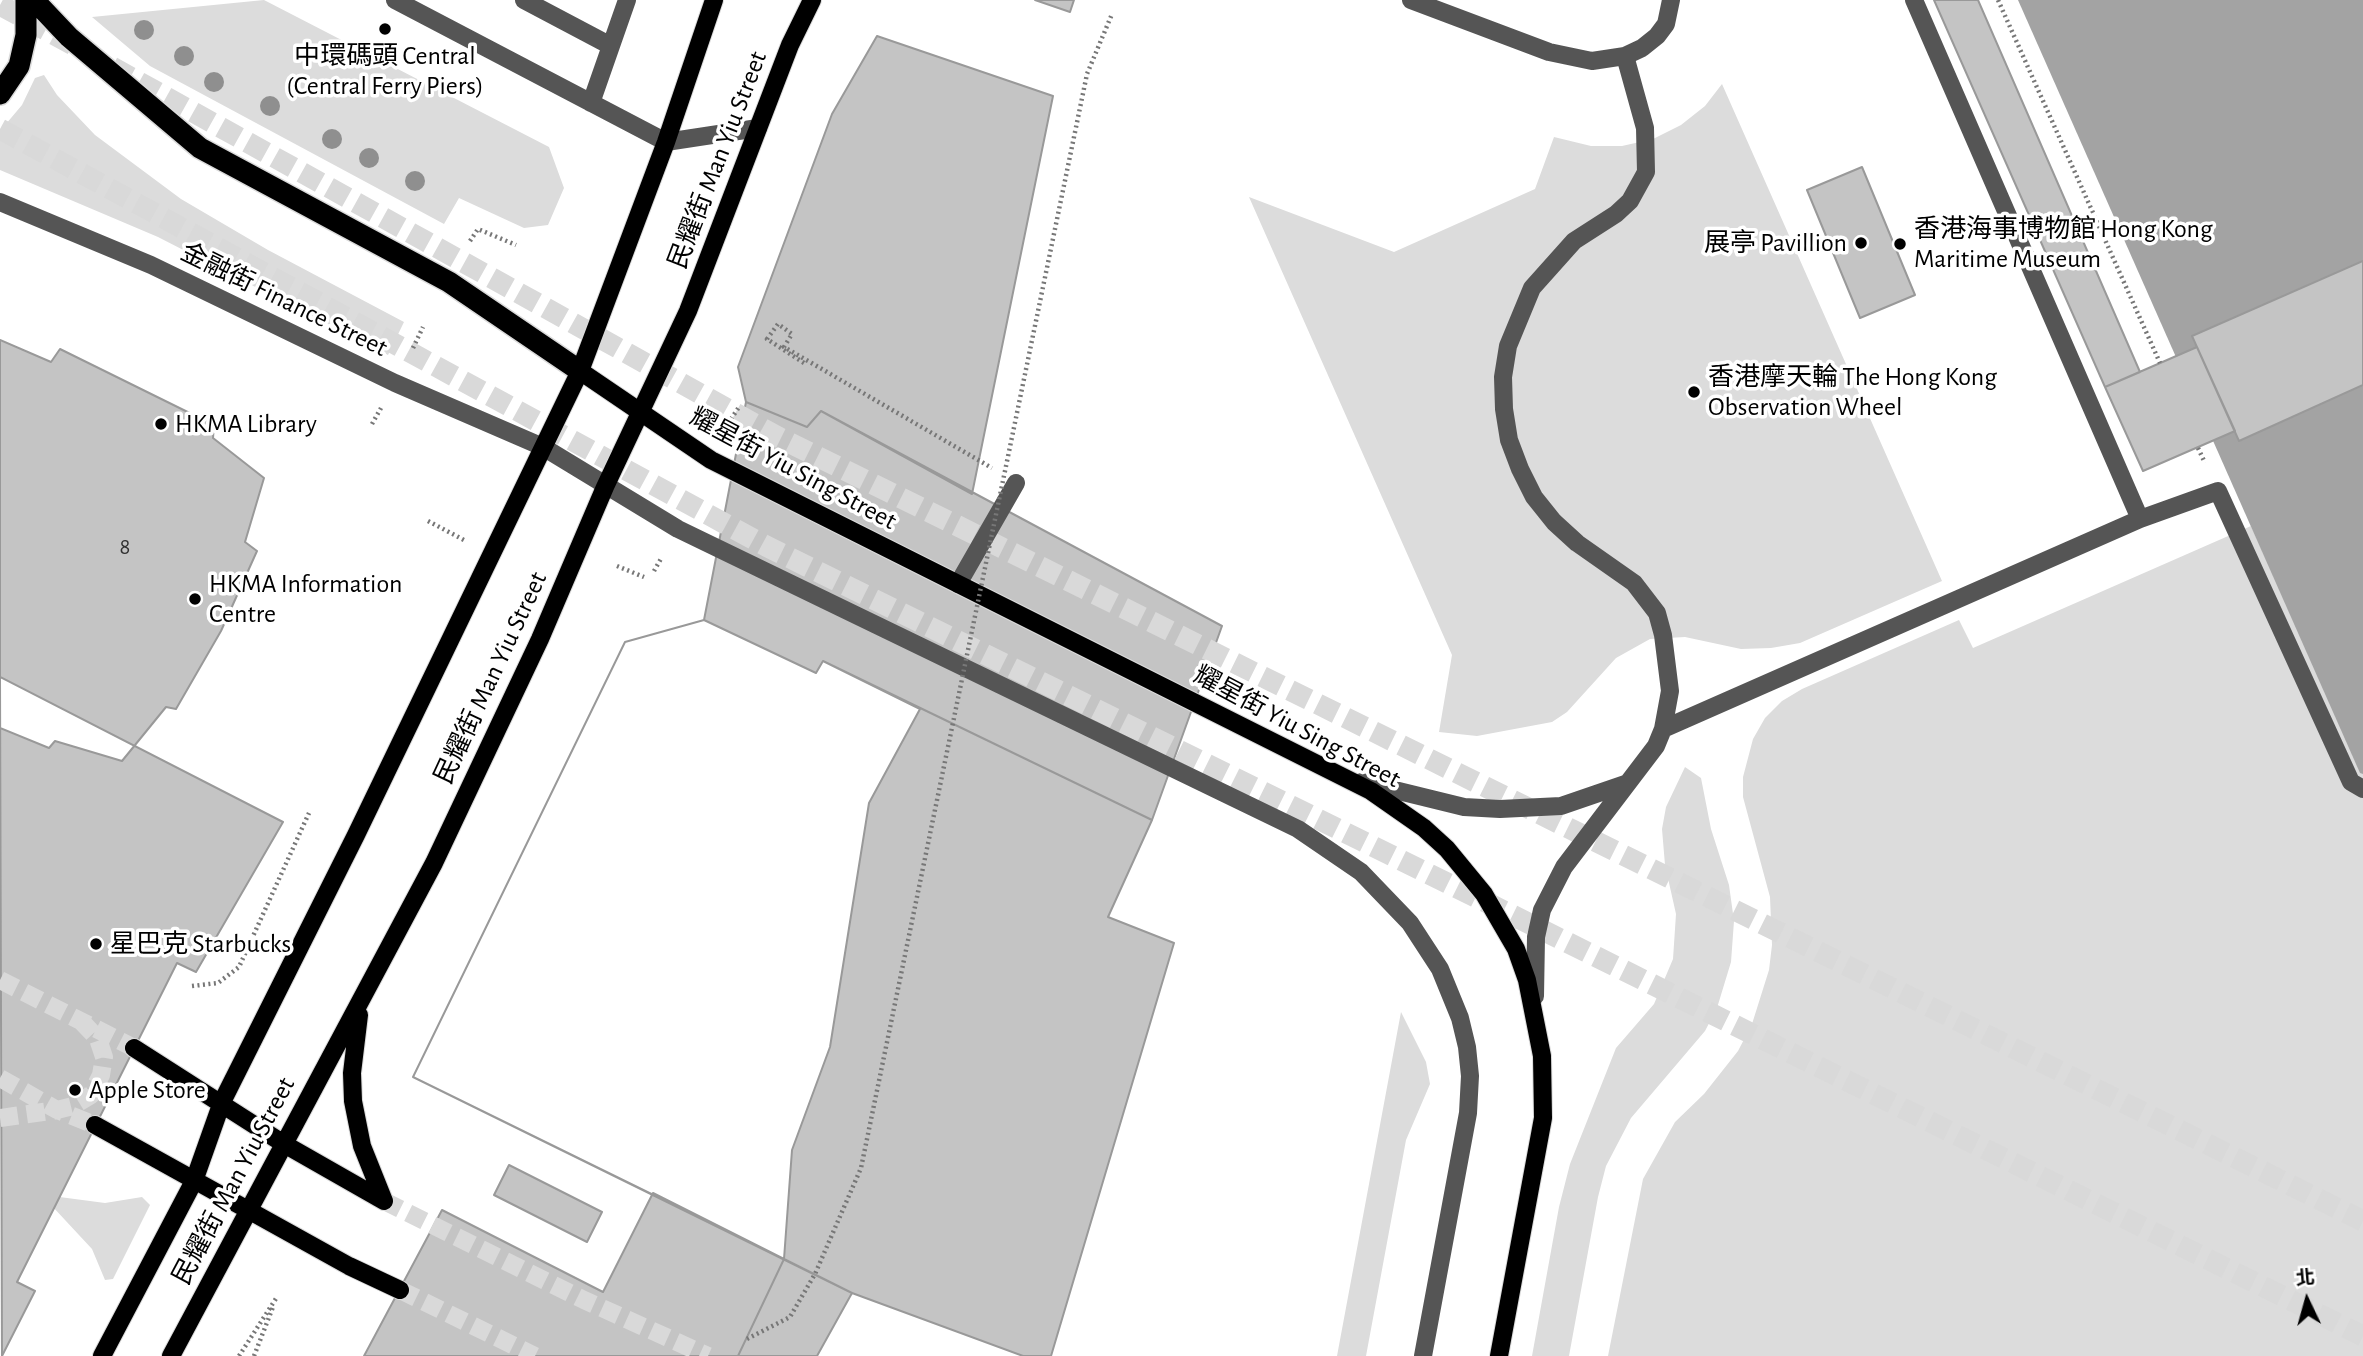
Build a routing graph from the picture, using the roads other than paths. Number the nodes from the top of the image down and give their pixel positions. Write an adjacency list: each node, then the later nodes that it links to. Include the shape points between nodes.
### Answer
1 (26, 0): 13 (highway, via 26,35 19,66)
2 (34, 0): 18 (highway, via 69,37 200,148 449,282)
3 (395, 0): 14 (street)
4 (524, 0): 11 (street)
5 (627, 0): 11 (street)
6 (714, 0): 16 (main road, 民耀街 Man Yiu Street)
7 (812, 0): 15 (main road, 民耀街 Man Yiu Street)
8 (1411, 0): 12 (street, via 1549,52 1592,61)
9 (1671, 0): 12 (street, via 1669,16 1657,36)
10 (1914, 0): 23 (street)
11 (611, 46): 14 (street)
12 (1625, 56): 25 (street, via 1645,128 1646,172 1630,201 1574,241 1532,288 1508,346 1504,409 1513,450 1535,496 1554,522 1634,583 1657,613 1670,691)
13 (0, 94)
14 (592, 103): 16 (street)
15 (758, 128): 16 (street); 19 (main road, 民耀街 Man Yiu Street, via 688,311)
16 (666, 142): 18 (main road, 民耀街 Man Yiu Street)
17 (0, 202): 20 (street, 金融街 Finance Street, via 151,265 395,383)
18 (580, 371): 19 (main road, 耀星街 Yiu Sing Street); 20 (main road, 民耀街 Man Yiu Street)
19 (641, 415): 22 (main road, 民耀街 Man Yiu Street); 24 (main road, 耀星街 Yiu Sing Street, via 711,460)
20 (543, 447): 22 (street); 32 (main road, 民耀街 Man Yiu Street)
21 (1016, 483): 24 (street)
22 (605, 487): 29 (main road, 民耀街 Man Yiu Street, via 540,639 434,863); 40 (street, via 696,538 1298,829 1330,848 1388,897 1425,945 1451,994 1467,1046 1470,1076 1468,1113)
23 (2140, 519): 25 (street); 28 (street, via 2218,491 2351,782)
24 (958, 584): 26 (main road, 耀星街 Yiu Sing Street)
25 (1664, 729): 27 (street)
26 (1343, 776): 27 (street, via 1402,794 1500,809 1561,806); 30 (main road, 耀星街 Yiu Sing Street, via 1424,828 1466,871 1516,949)
27 (1631, 782): 30 (street, via 1564,867 1542,910 1536,937)
28 (2363, 789)
29 (362, 998): 34 (main road, 民耀街 Man Yiu Street); 34 (main road, via 354,1044 353,1101 362,1146 384,1201)
30 (1535, 1014): 41 (main road, 耀星街 Yiu Sing Street, via 1543,1067 1543,1118)
31 (134, 1048): 32 (main road)
32 (222, 1102): 34 (main road); 35 (main road, 民耀街 Man Yiu Street)
33 (95, 1125): 35 (main road)
34 (284, 1144): 36 (main road, 民耀街 Man Yiu Street)
35 (194, 1181): 36 (main road); 38 (main road, 民耀街 Man Yiu Street)
36 (247, 1209): 37 (main road); 39 (main road, 民耀街 Man Yiu Street)
37 (400, 1290)
38 (102, 1356)
39 (171, 1356)
40 (1423, 1356)
41 (1499, 1356)

